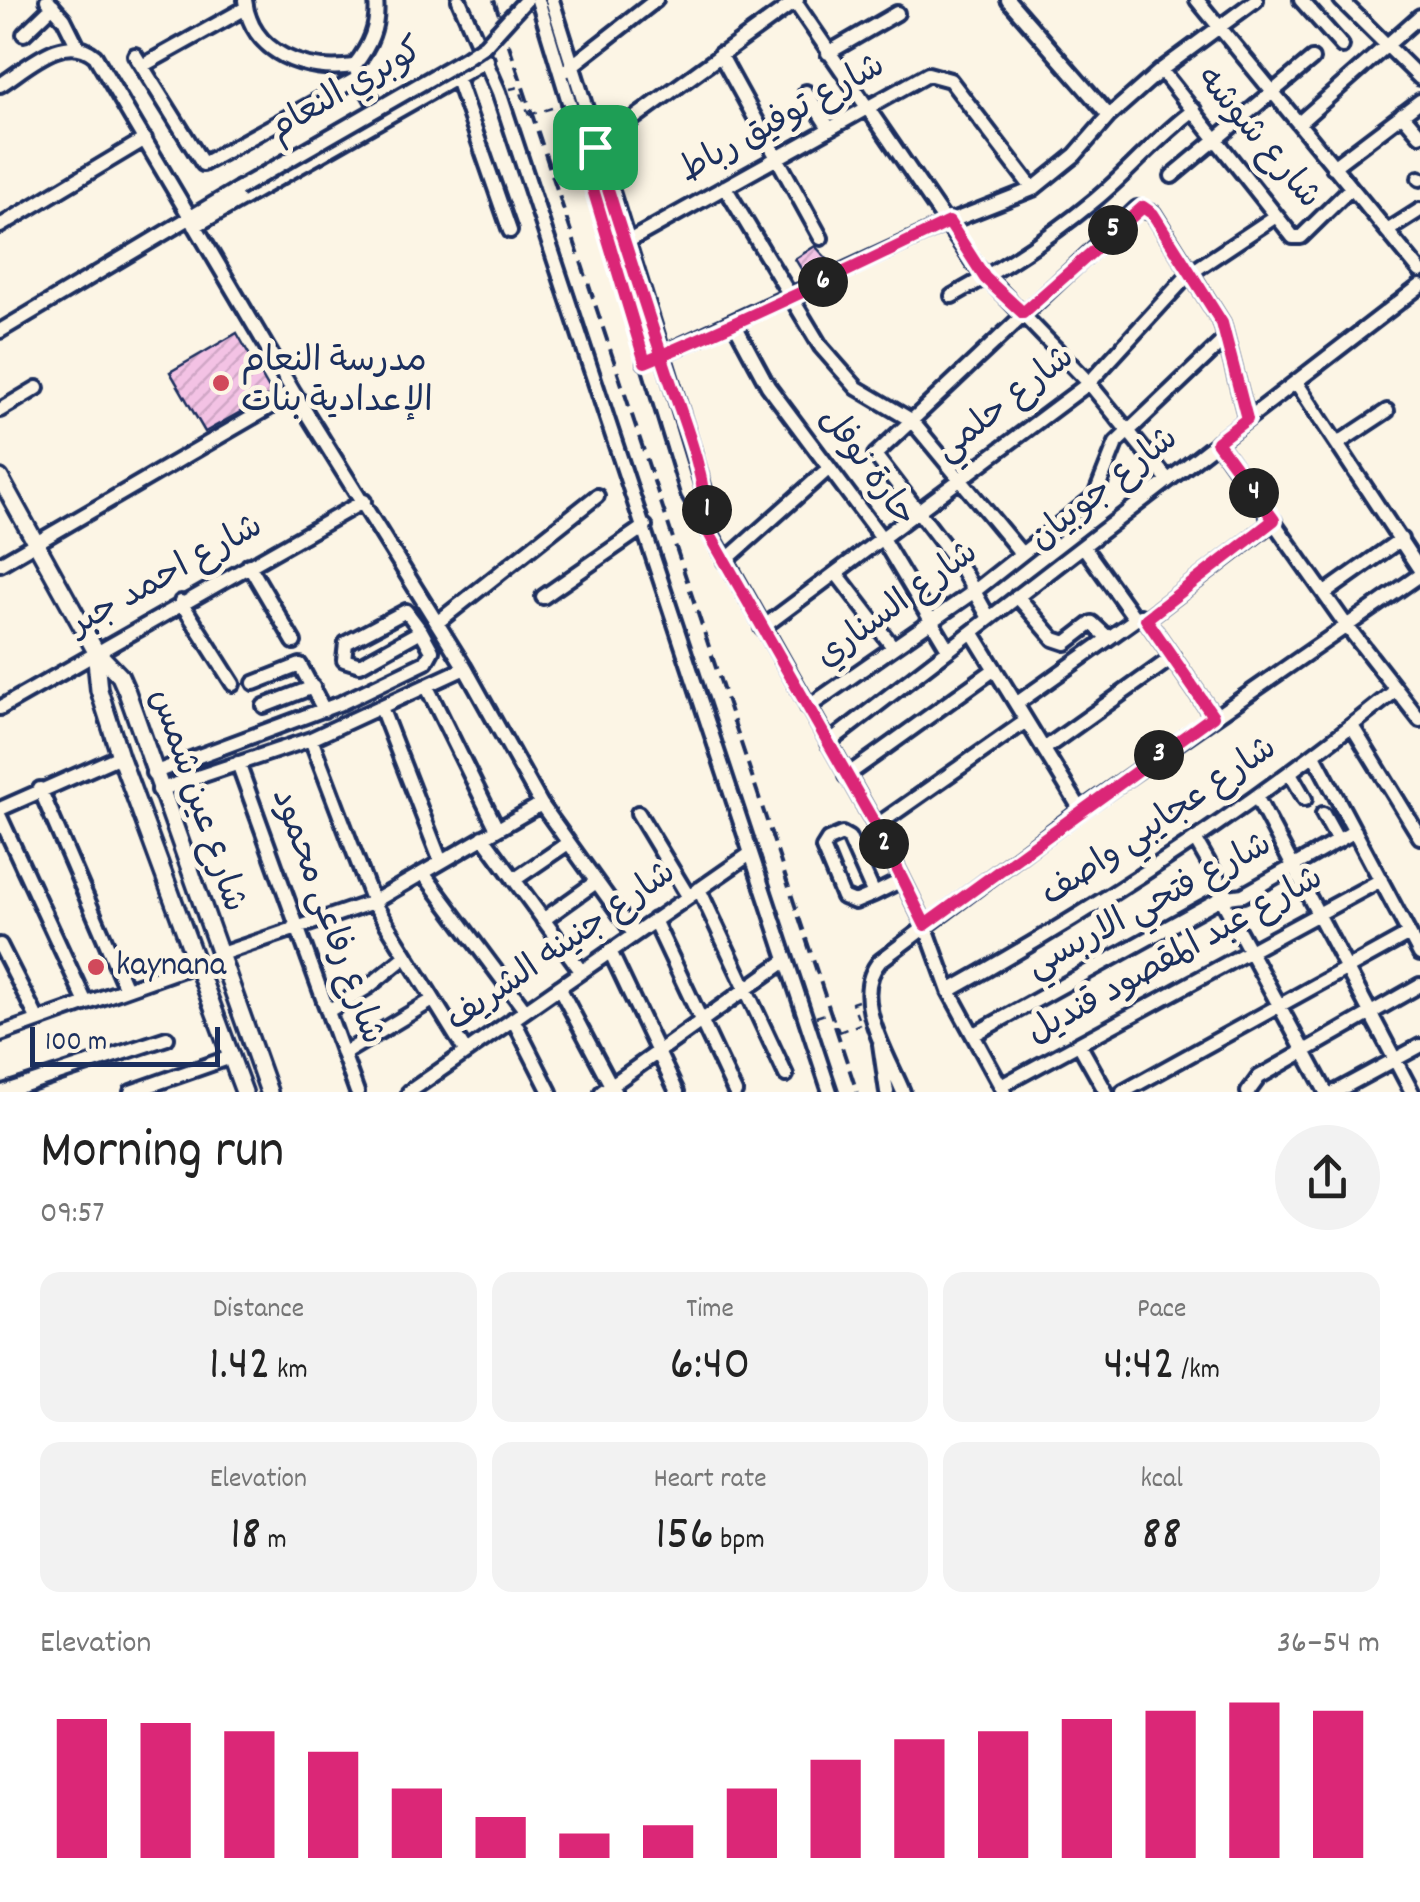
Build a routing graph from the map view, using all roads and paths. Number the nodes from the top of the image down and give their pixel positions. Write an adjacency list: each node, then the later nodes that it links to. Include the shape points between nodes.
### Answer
1 (376, 0): 27 (street, via 372,39)
2 (459, 0): 25 (street)
3 (526, 0): 56 (street, كوبري النعام, bridge, via 485,45)
4 (538, 0): 28 (street)
5 (552, 0): 28 (street)
6 (656, 0): 28 (street)
7 (1008, 0): 40 (street)
8 (1196, 0): 17 (street)
9 (1256, 0): 17 (street)
10 (1301, 0): 21 (street)
11 (1341, 0): 19 (street)
12 (796, 1): 22 (street); 23 (street)
13 (50, 3): 18 (street); 20 (street)
14 (245, 4): 27 (street, via 264,42 290,60); 27 (street, via 139,61 203,164)
15 (897, 13): 22 (street)
16 (1420, 16): 19 (street)
17 (1222, 28): 26 (street); 34 (street)
18 (24, 34)
19 (1387, 44): 30 (street); 42 (street)
20 (77, 45): 31 (street); 45 (street, via 95,56)
21 (1342, 46)
22 (828, 53): 37 (street)
23 (720, 54): 47 (street); 48 (street)
24 (1312, 58): 34 (street)
25 (486, 60): 29 (street); 94 (street)
26 (1161, 70): 38 (street, شارع شوشه); 40 (street)
27 (357, 71): 41 (street)
28 (565, 71): 47 (street)
29 (456, 76): 41 (street); 59 (street)
30 (1420, 78)
31 (0, 85)
32 (519, 87): 36 (path, bridge, via 529,115)
33 (806, 92): 43 (street)
34 (1272, 92): 42 (street); 46 (street)
35 (1420, 101): 39 (street)
36 (565, 104)
37 (864, 108): 43 (street, شارع توفيق رباط); 53 (street, شارع توفيق رباط, via 928,74 950,80); 57 (street)
38 (1194, 110): 46 (street, شارع شوشه); 65 (street, via 1094,201)
39 (1402, 114): 44 (street); 49 (street)
40 (1109, 116): 53 (street, via 1075,156)
41 (384, 118): 56 (street)
42 (1298, 123): 49 (street)
43 (828, 128): 48 (street, شارع توفيق رباط)
44 (1420, 135)
45 (144, 138): 56 (street); 58 (street)
46 (1216, 138): 50 (street); 55 (street, شارع شوشه)
47 (589, 151): 62 (street); 74 (street)
48 (778, 156): 51 (street, شارع توفيق رباط); 61 (street)
49 (1333, 167): 52 (street)
50 (1172, 176)
51 (725, 187): 62 (street, شارع توفيق رباط); 68 (street)
52 (1351, 188): 55 (street, شارع شوشه, via 1301,237); 60 (street)
53 (1033, 189): 57 (street)
54 (1420, 210): 60 (street)
55 (1276, 216): 64 (street, شارع حلمي)
56 (193, 222): 71 (street); 78 (street)
57 (949, 222): 65 (street); 68 (street)
58 (0, 226)
59 (510, 231)
60 (1387, 232): 63 (street)
61 (821, 238)
62 (625, 244): 73 (street)
63 (1420, 271)
64 (1189, 274): 69 (street, via 1153,214 1138,208); 72 (street, via 1222,323); 76 (street, شارع حلمي)
65 (985, 278): 67 (street); 69 (street)
66 (1420, 286): 75 (street, شارع جوبيان)
67 (952, 296)
68 (790, 298): 70 (street); 82 (street, via 858,388)
69 (1023, 313): 76 (street); 82 (street)
70 (734, 323): 73 (street); 86 (street, حارة نوفل, via 768,386)
71 (0, 330)
72 (1224, 340): 81 (street); 83 (street, شارع السناري)
73 (661, 355): 74 (street); 95 (street, via 702,482)
74 (645, 362): 95 (street)
75 (1296, 382): 81 (street, شارع جوبيان); 85 (street)
76 (1089, 383): 83 (street); 88 (street, شارع حلمي)
77 (38, 388): 79 (street)
78 (294, 394): 91 (street); 98 (street)
79 (0, 410)
80 (1387, 411): 85 (street)
81 (1247, 419): 84 (street, شارع جوبيان)
82 (911, 420): 88 (street); 92 (street, via 874,456)
83 (1127, 432): 89 (street); 100 (street, شارع السناري, via 1095,496)
84 (1217, 442): 89 (street, شارع جوبيان); 93 (street)
85 (1337, 444): 97 (street)
86 (828, 469): 96 (street, حارة نوفل); 101 (street)
87 (0, 478): 98 (main road, شارع عين شمس)
88 (960, 478): 92 (street, شارع حلمي); 100 (street)
89 (1168, 480): 99 (street, شارع جوبيان)
90 (598, 496): 114 (street)
91 (364, 501): 103 (street, شارع احمد جبر); 114 (street)
92 (916, 513): 96 (street, شارع حلمي); 106 (street)
93 (1274, 520): 107 (street); 112 (street)
94 (645, 526): 108 (street); 169 (street)
95 (706, 528): 101 (street)
96 (882, 540): 105 (street, شارع حلمي); 113 (street, حارة نوفل)
97 (1401, 540): 104 (street); 107 (street)
98 (36, 542): 102 (street); 122 (main road, شارع عين شمس)
99 (1082, 546): 109 (street, شارع جوبيان); 112 (street)
100 (1021, 553): 106 (street, شارع السناري)
101 (725, 561): 116 (street)
102 (0, 564)
103 (248, 565): 110 (street, شارع احمد جبر); 120 (street)
104 (1420, 572): 115 (street)
105 (837, 574): 116 (street, شارع حلمي); 121 (street)
106 (976, 590): 111 (street); 113 (street, شارع السناري)
107 (1324, 594): 115 (street)
108 (543, 596)
109 (1017, 596): 111 (street, شارع جوبيان); 119 (street, via 1054,639 1066,642 1092,623)
110 (181, 602): 122 (street, شارع احمد جبر); 127 (street)
111 (990, 618): 118 (street, شارع جوبيان)
112 (1140, 618): 119 (street); 124 (street)
113 (932, 621): 121 (street, شارع السناري); 123 (street, حارة نوفل)
114 (438, 622): 125 (street)
115 (1346, 625): 131 (street); 138 (street)
116 (762, 628): 135 (street)
117 (422, 631): 117 (street, via 403,612 346,643 342,656 360,665); 136 (street, via 432,650 429,660)
118 (972, 632): 123 (street, شارع جوبيان); 126 (street)
119 (1106, 637): 132 (street)
120 (294, 642)
121 (893, 647): 135 (street, شارع السناري)
122 (95, 650): 134 (street, شارع احمد جبر); 146 (main road, شارع عين شمس, via 95,673); 148 (main road, شارع عين شمس, via 120,676)
123 (948, 650): 143 (street, شارع جوبيان)
124 (1172, 656): 138 (street); 144 (street)
125 (465, 668): 130 (street); 155 (street)
126 (995, 669): 132 (street); 150 (street)
127 (233, 684)
128 (254, 684): 129 (street, via 296,665)
129 (313, 687): 133 (street); 136 (street)
130 (428, 689): 137 (street); 162 (street)
131 (1396, 691): 139 (street); 141 (street, شارع عجايبي واصف)
132 (1016, 704): 140 (street)
133 (264, 706)
134 (0, 708)
135 (808, 708): 143 (street)
136 (324, 710): 148 (street)
137 (382, 710): 142 (street); 170 (street)
138 (1213, 716): 157 (street)
139 (1420, 720)
140 (1026, 721): 144 (street); 161 (street)
141 (1352, 726): 145 (street, شارع عجايبي واصف); 165 (street)
142 (311, 739): 147 (street); 180 (street)
143 (828, 743): 150 (street)
144 (1044, 750): 157 (street)
145 (1314, 755): 149 (street, شارع عجايبي واصف); 163 (street)
146 (120, 756): 151 (street); 195 (main road, شارع عين شمس)
147 (238, 763): 152 (street); 185 (street, شارع رفاعى محمود)
148 (153, 773): 152 (main road, شارع عين شمس)
149 (1290, 773): 153 (street, شارع عجايبي واصف); 154 (street)
150 (846, 776): 161 (street)
151 (40, 788): 156 (street); 200 (street)
152 (160, 790): 192 (main road, شارع عين شمس)
153 (1257, 798): 167 (street, شارع عجايبي واصف); 171 (street)
154 (1305, 799)
155 (540, 804): 162 (street); 168 (street)
156 (0, 809)
157 (1081, 810): 184 (street)
158 (638, 812): 177 (street)
159 (1323, 814): 166 (street)
160 (0, 817): 204 (street)
161 (876, 826): 174 (street)
162 (497, 829): 164 (street)
163 (1355, 831): 166 (street, شارع فتحي الاربسي); 175 (street)
164 (483, 837): 170 (street); 173 (street)
165 (1420, 837)
166 (1338, 840): 171 (street, شارع فتحي الاربسي)
167 (1196, 841): 179 (street); 202 (street, شارع عجايبي واصف)
168 (568, 843): 173 (street); 176 (street)
169 (750, 854): 177 (street, شارع جنينه الشريف); 194 (street)
170 (441, 862): 172 (street)
171 (1293, 866): 179 (street, شارع فتحي الاربسي); 181 (street)
172 (423, 873): 180 (street); 210 (street)
173 (514, 880): 182 (street)
174 (902, 880): 178 (street); 184 (street)
175 (1381, 880): 181 (street, شارع عبد المقصود قنديل); 187 (street)
176 (596, 882): 182 (street); 186 (street)
177 (693, 892): 183 (street, شارع جنينه الشريف); 201 (street)
178 (874, 894): 178 (street, via 844,899 826,841 847,835)
179 (1226, 898): 189 (street); 214 (street, شارع فتحي الاربسي)
180 (373, 902): 185 (street); 193 (street)
181 (1319, 914): 189 (street, شارع عبد المقصود قنديل); 196 (street)
182 (543, 920): 197 (street)
183 (654, 920): 186 (street, شارع جنينه الشريف); 212 (street)
184 (925, 925): 202 (street); 215 (street, via 869,978 867,998)
185 (298, 929): 192 (street); 207 (street, شارع رفاعى محمود)
186 (634, 934): 190 (street, شارع جنينه الشريف)
187 (1410, 934): 191 (street); 196 (street)
188 (0, 945): 211 (street)
189 (1250, 950): 206 (street); 217 (street, شارع عبد المقصود قنديل)
190 (610, 951): 197 (street, شارع جنينه الشريف); 221 (street)
191 (1420, 954)
192 (218, 955): 232 (main road, شارع عين شمس)
193 (405, 957): 203 (street); 207 (street)
194 (785, 961): 201 (street); 238 (street)
195 (196, 964): 200 (street); 223 (main road, شارع عين شمس)
196 (1347, 969): 206 (street); 209 (street)
197 (581, 972): 199 (street, شارع جنينه الشريف)
198 (1420, 986): 209 (street)
199 (559, 987): 210 (street, شارع جنينه الشريف); 228 (street)
200 (126, 989): 204 (street)
201 (746, 990): 212 (street); 225 (street)
202 (949, 991): 214 (street)
203 (430, 1001): 220 (street); 222 (street)
204 (86, 1003): 211 (street)
205 (852, 1004): 208 (path, bridge, via 860,1024 839,1032)
206 (1279, 1006): 219 (street); 242 (street)
207 (328, 1010): 222 (street, شارع رفاعى محمود)
208 (831, 1012)
209 (1370, 1013): 219 (street); 224 (street)
210 (519, 1015): 220 (street, شارع جنينه الشريف); 235 (street)
211 (38, 1020): 213 (street)
212 (702, 1022): 221 (street); 237 (street)
213 (0, 1034)
214 (973, 1035): 226 (street)
215 (881, 1036): 239 (street); 240 (street)
216 (166, 1038): 229 (street)
217 (1079, 1044): 226 (street, شارع عبد المقصود قنديل); 241 (street)
218 (1420, 1046): 224 (street)
219 (1303, 1050): 227 (street); 243 (street)
220 (466, 1052): 234 (street, شارع جنينه الشريف)
221 (658, 1052): 228 (street); 236 (street)
222 (343, 1054): 233 (street, شارع رفاعى محمود)
223 (231, 1057): 230 (street); 231 (main road, شارع عين شمس)
224 (1395, 1059): 244 (street); 245 (street)
225 (786, 1074)
226 (1002, 1089)
227 (1250, 1089)
228 (609, 1090)
229 (3, 1092)
230 (131, 1092)
231 (244, 1092)
232 (269, 1092)
233 (357, 1092)
234 (409, 1092)
235 (550, 1092)
236 (677, 1092)
237 (734, 1092)
238 (830, 1092)
239 (887, 1092)
240 (903, 1092)
241 (1106, 1092)
242 (1124, 1092)
243 (1326, 1092)
244 (1335, 1092)
245 (1412, 1092)

